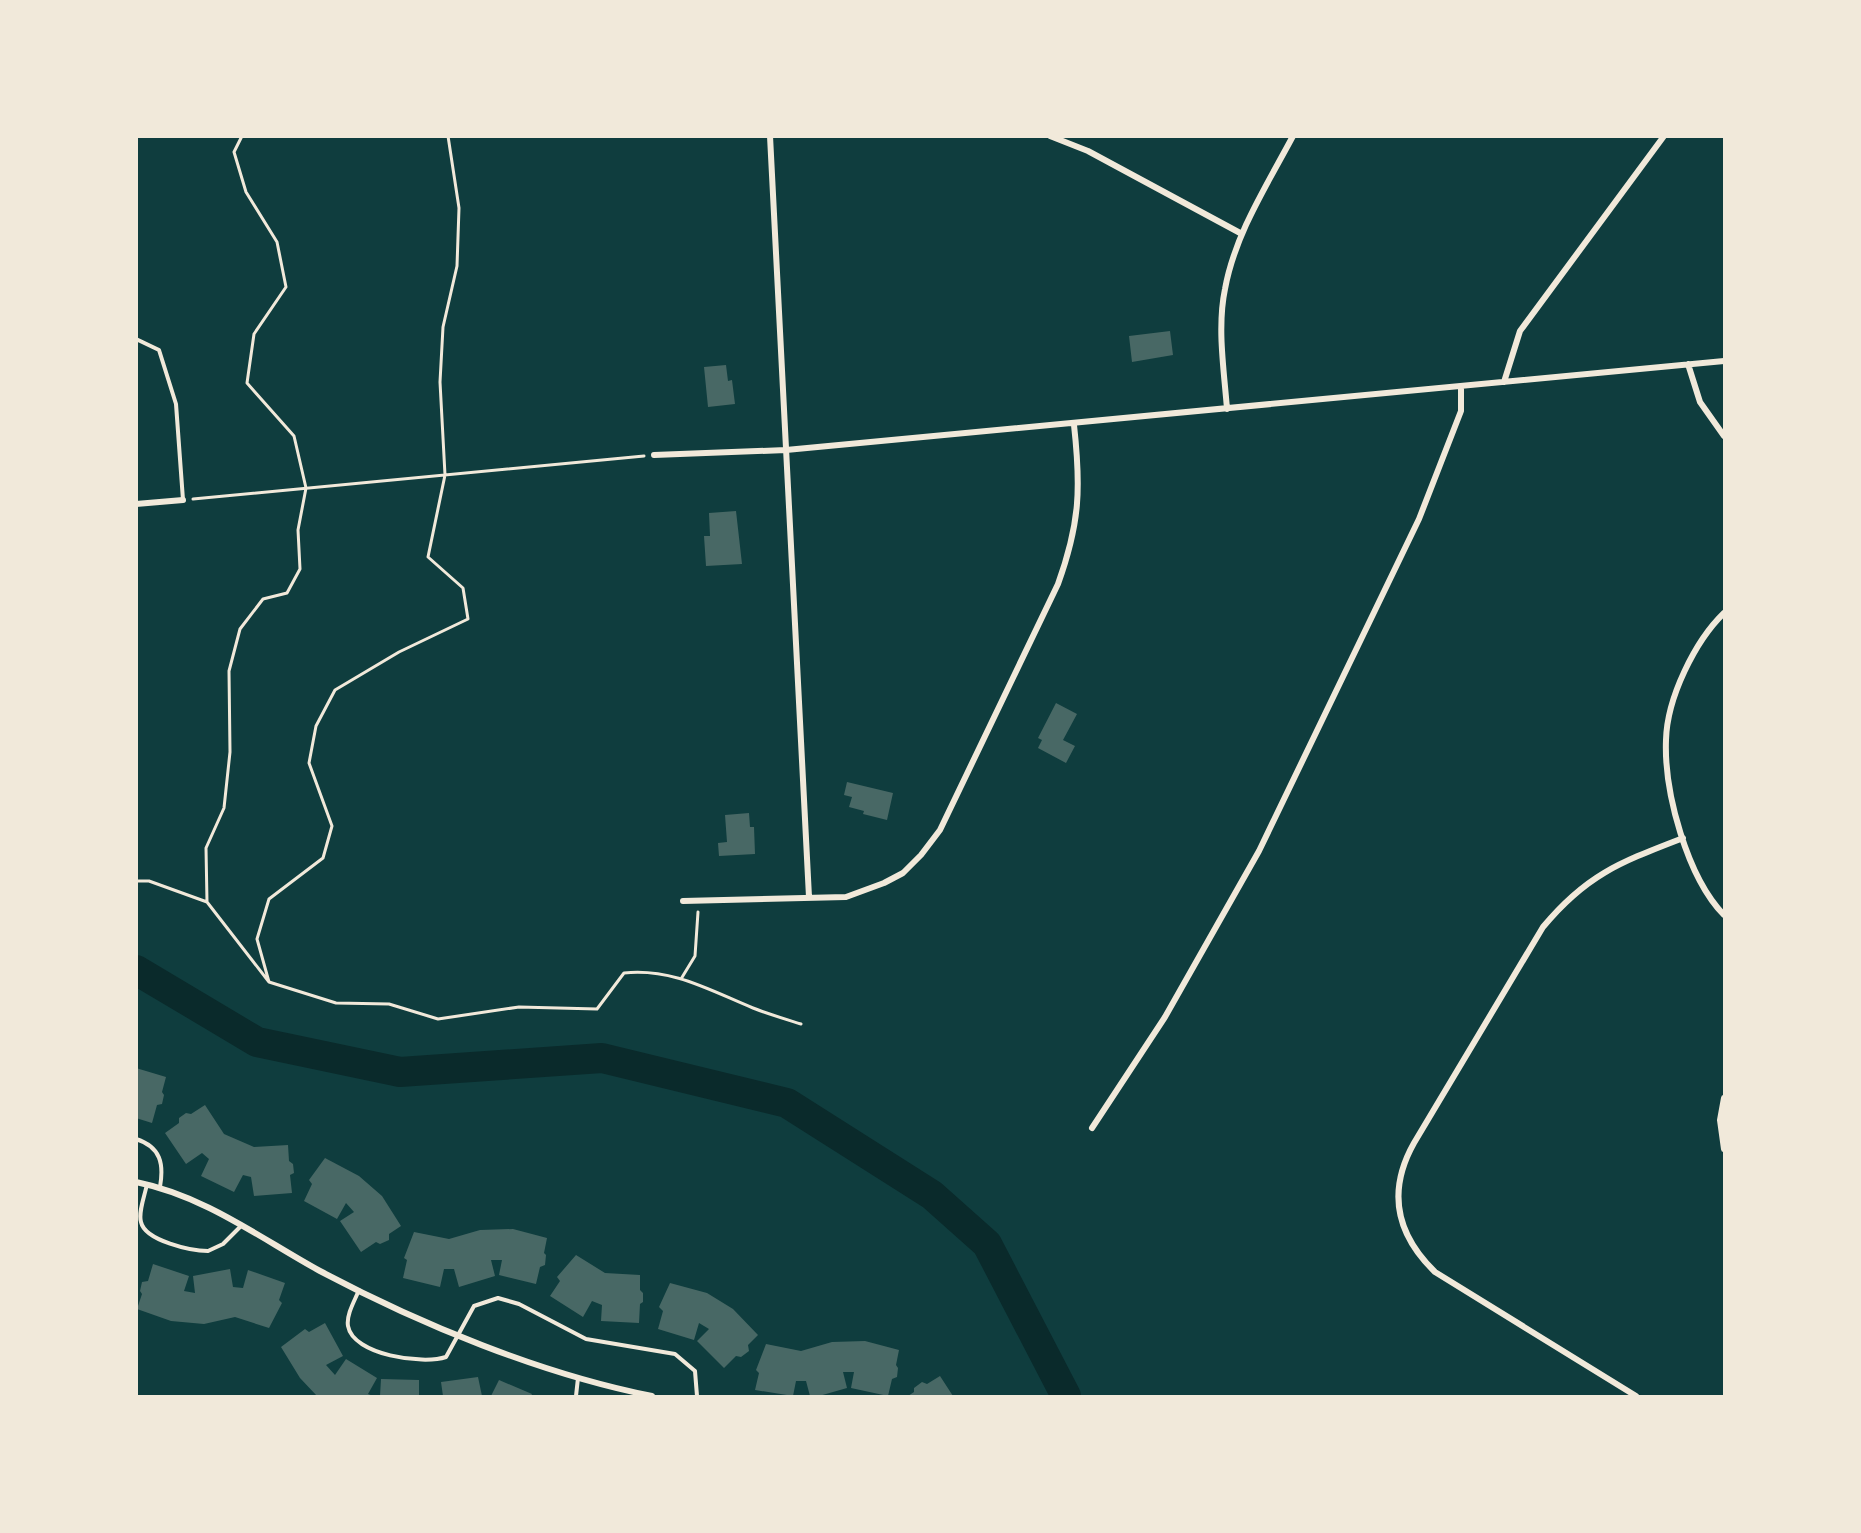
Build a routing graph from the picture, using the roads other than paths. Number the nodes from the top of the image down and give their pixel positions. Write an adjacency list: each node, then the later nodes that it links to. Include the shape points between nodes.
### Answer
1 (770, 136): 14 (street)
2 (1050, 136): 5 (street, via 1088,151)
3 (1293, 136): 5 (street)
4 (1664, 136): 9 (street, via 1520,331)
5 (1242, 234): 11 (street, via 1224,289)
6 (136, 339): 16 (lane, via 159,350 176,404)
7 (1725, 361): 8 (street)
8 (1688, 364): 9 (street); 13 (street, via 1700,402)
9 (1504, 382): 10 (street)
10 (1461, 388): 11 (street); 24 (street, via 1461,411 1419,519 1259,851 1165,1017)
11 (1227, 409): 12 (street)
12 (1074, 425): 14 (street); 20 (street, via 1079,489 1073,543 1058,584 940,830 903,873 884,884 846,897)
13 (1725, 436)
14 (786, 450): 15 (street); 20 (street)
15 (654, 454)
16 (183, 500): 17 (street)
17 (136, 504)
18 (1725, 613): 19 (street, via 1695,650 1672,708 1666,738 1671,792)
19 (1683, 838): 22 (street, via 1705,890); 37 (street, via 1644,851 1599,874 1565,900 1543,927 1414,1143 1402,1165 1397,1191 1406,1235 1435,1272)
20 (809, 897): 21 (street)
21 (683, 902)
22 (1725, 915)
23 (1725, 1098): 26 (street, via 1720,1120)
24 (1092, 1128)
25 (136, 1139): 29 (lane, via 147,1143 161,1159)
26 (1725, 1149)
27 (136, 1182): 28 (street)
28 (147, 1184): 29 (street); 30 (lane, via 140,1220 144,1229 157,1239 208,1251 223,1244)
29 (160, 1187): 30 (street, via 210,1207)
30 (241, 1225): 31 (street)
31 (359, 1290): 32 (street); 32 (lane, via 348,1319 350,1333 384,1354 441,1359)
32 (460, 1334): 33 (street); 36 (lane, via 474,1306 498,1298 519,1304 586,1339 675,1354 695,1371)
33 (578, 1378): 34 (lane); 35 (street)
34 (576, 1396)
35 (652, 1396)
36 (697, 1396)
37 (1636, 1396)

